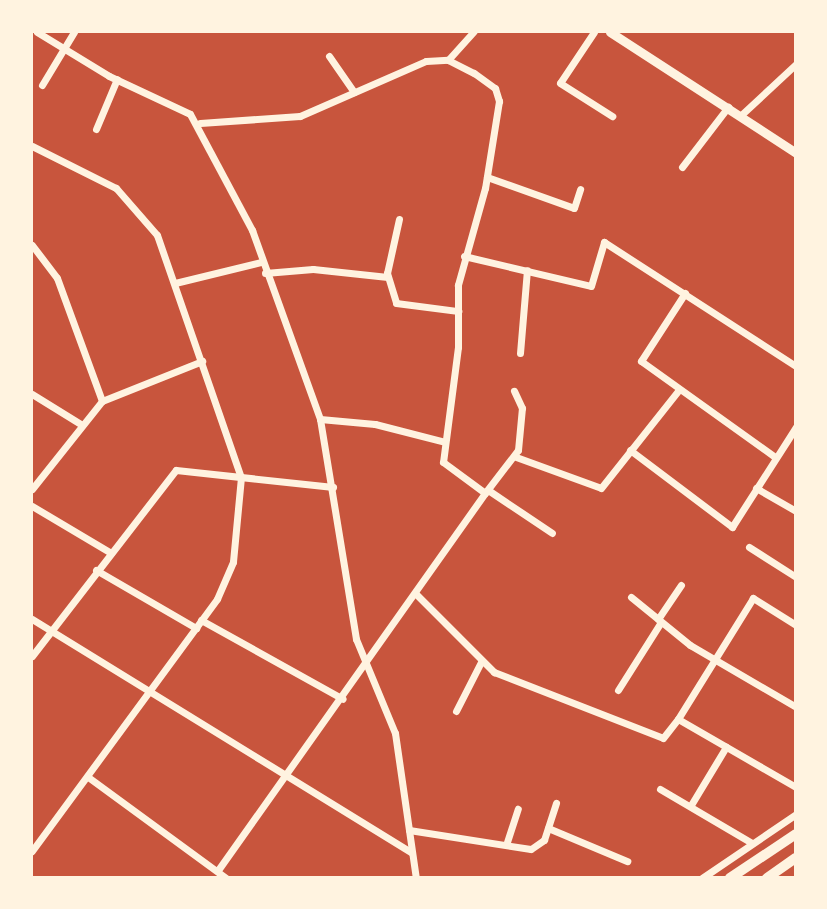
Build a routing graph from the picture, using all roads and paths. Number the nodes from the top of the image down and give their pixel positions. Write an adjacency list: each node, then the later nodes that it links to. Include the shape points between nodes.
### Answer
1 (37, 32): 6 (street)
2 (74, 32): 6 (street)
3 (473, 32): 8 (street)
4 (594, 32): 14 (street, via 559,83)
5 (610, 32): 13 (street)
6 (65, 51): 10 (street); 11 (street)
7 (330, 56): 12 (street)
8 (448, 60): 12 (street, via 401,68); 21 (street, via 495,88)
9 (796, 64): 15 (street)
10 (117, 79): 16 (street); 17 (street)
11 (42, 85)
12 (354, 92): 16 (street, via 300,116)
13 (728, 107): 15 (street); 20 (street)
14 (612, 116)
15 (740, 116): 19 (street)
16 (200, 123): 26 (street)
17 (96, 129)
18 (32, 146): 30 (street, via 126,195 157,235)
19 (796, 153)
20 (682, 167)
21 (487, 177): 22 (street, via 574,208); 25 (street)
22 (580, 189)
23 (399, 219): 29 (street)
24 (32, 245): 39 (street, via 57,278)
25 (464, 256): 27 (street); 32 (street)
26 (261, 262): 28 (street); 30 (street)
27 (527, 270): 31 (street, via 591,286 604,242); 33 (street)
28 (265, 273): 29 (street, via 313,269); 40 (street)
29 (388, 277): 32 (street, via 396,303)
30 (175, 283): 34 (street)
31 (685, 293): 35 (street); 37 (street, via 641,361)
32 (458, 311): 43 (street)
33 (520, 353)
34 (202, 362): 39 (street); 47 (street)
35 (796, 366)
36 (514, 391): 45 (street, via 524,426)
37 (678, 391): 44 (street); 46 (street)
38 (32, 394): 41 (street)
39 (102, 401): 41 (street)
40 (320, 419): 43 (street, via 375,424); 48 (street)
41 (82, 425): 50 (street)
42 (796, 427): 46 (street)
43 (445, 442): 51 (street, via 447,470)
44 (630, 450): 45 (street, via 601,488); 49 (street, via 732,527)
45 (516, 457): 51 (street)
46 (775, 457): 49 (street)
47 (241, 477): 48 (street); 56 (street, via 176,470); 64 (street, via 233,562)
48 (333, 487): 71 (street, via 356,639)
49 (757, 488): 53 (street)
50 (32, 489)
51 (487, 491): 54 (street); 60 (street)
52 (32, 506): 56 (street)
53 (796, 511)
54 (552, 533)
55 (749, 547): 58 (street)
56 (111, 553): 57 (street)
57 (96, 570): 67 (street); 68 (street)
58 (796, 577)
59 (681, 586): 65 (street)
60 (415, 593): 71 (street); 72 (street)
61 (631, 597): 65 (street)
62 (796, 612): 66 (street)
63 (32, 619): 68 (street)
64 (201, 621): 67 (street); 75 (street)
65 (660, 621): 70 (street); 73 (street)
66 (792, 623): 70 (street, via 753,598)
67 (196, 628): 74 (street)
68 (50, 631): 69 (street); 74 (street)
69 (32, 656)
70 (714, 659): 76 (street); 78 (street)
71 (369, 662): 75 (street); 89 (street, via 395,733)
72 (481, 662): 77 (street); 78 (street, via 663,738)
73 (618, 690)
74 (148, 693): 80 (street); 81 (street)
75 (343, 699): 81 (street)
76 (796, 707)
77 (456, 711)
78 (678, 719): 79 (street)
79 (726, 747): 82 (street); 85 (street)
80 (89, 777): 93 (street); 97 (street)
81 (285, 779): 94 (street); 97 (street)
82 (796, 787)
83 (660, 789): 85 (street)
84 (556, 803): 88 (street)
85 (691, 805): 92 (street)
86 (518, 809): 91 (street)
87 (796, 814): 92 (street)
88 (548, 828): 91 (street, via 544,840 531,849); 96 (street)
89 (409, 830): 91 (street); 94 (street)
90 (796, 834): 101 (highway)
91 (507, 842)
92 (752, 844): 100 (street)
93 (32, 851)
94 (412, 853): 99 (street)
95 (796, 858): 102 (highway)
96 (626, 861)
97 (217, 871): 98 (street)
98 (226, 877)
99 (416, 877)
100 (702, 877)
101 (730, 877)
102 (767, 877)

